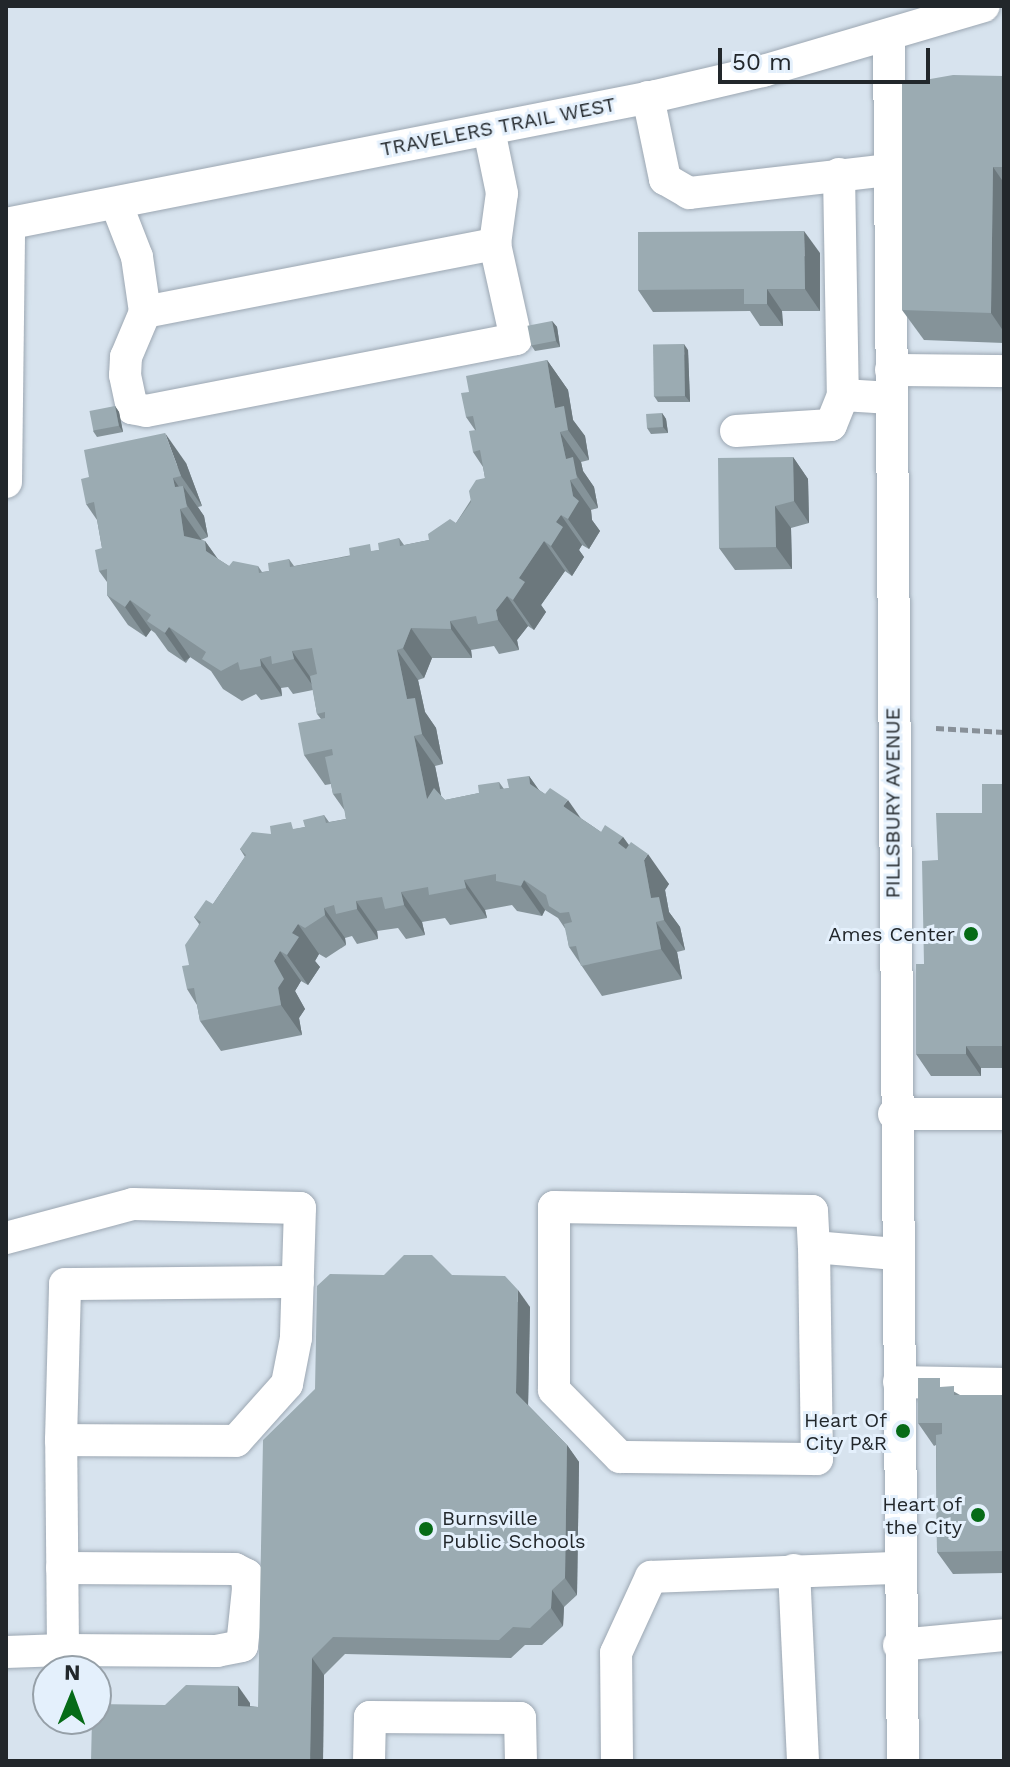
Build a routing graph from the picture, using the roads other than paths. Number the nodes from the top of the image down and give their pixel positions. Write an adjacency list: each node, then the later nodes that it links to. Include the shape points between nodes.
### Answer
1 (984, 6): 2 (street, TRAVELERS TRAIL WEST)
2 (889, 36): 3 (street, TRAVELERS TRAIL WEST); 5 (street, PILLSBURY AVENUE)
3 (648, 97): 4 (street, TRAVELERS TRAIL WEST); 6 (street, via 665,179 689,193)
4 (489, 130): 7 (street, TRAVELERS TRAIL WEST); 9 (street, via 502,193)
5 (889, 170): 6 (street); 12 (street, PILLSBURY AVENUE)
6 (839, 174): 13 (street)
7 (116, 203): 8 (street, TRAVELERS TRAIL WEST); 10 (street, via 137,257)
8 (7, 224): 15 (street)
9 (495, 244): 10 (street); 10 (street, via 516,339 146,411 132,408 125,375 126,357)
10 (145, 312)
11 (1004, 371): 12 (street)
12 (891, 384): 13 (street); 16 (street, PILLSBURY AVENUE)
13 (843, 395): 14 (street, via 831,425)
14 (736, 431)
15 (6, 482)
16 (894, 1114): 17 (street); 20 (street, PILLSBURY AVENUE)
17 (1004, 1114)
18 (6, 1238): 21 (street, via 133,1204 300,1208)
19 (814, 1247): 19 (street, via 812,1211 554,1207 554,1390 620,1457 817,1459); 20 (street)
20 (896, 1254): 22 (street, PILLSBURY AVENUE)
21 (298, 1282): 24 (street, via 296,1338 287,1384 236,1441); 24 (street, via 65,1284)
22 (897, 1382): 23 (street); 26 (street, PILLSBURY AVENUE)
23 (1004, 1384)
24 (61, 1440): 25 (street)
25 (62, 1568): 31 (street); 33 (street, via 235,1569 247,1575 247,1632 242,1646)
26 (898, 1568): 27 (street); 29 (street, PILLSBURY AVENUE)
27 (794, 1570): 36 (street, via 651,1577 616,1653); 37 (street)
28 (1004, 1635): 29 (street)
29 (899, 1645): 38 (street, PILLSBURY AVENUE)
30 (6, 1652): 32 (street)
31 (64, 1655)
32 (32, 1656)
33 (112, 1658)
34 (369, 1761): 35 (street, via 370,1717 520,1718)
35 (521, 1761)
36 (617, 1761)
37 (803, 1761)
38 (903, 1761)

